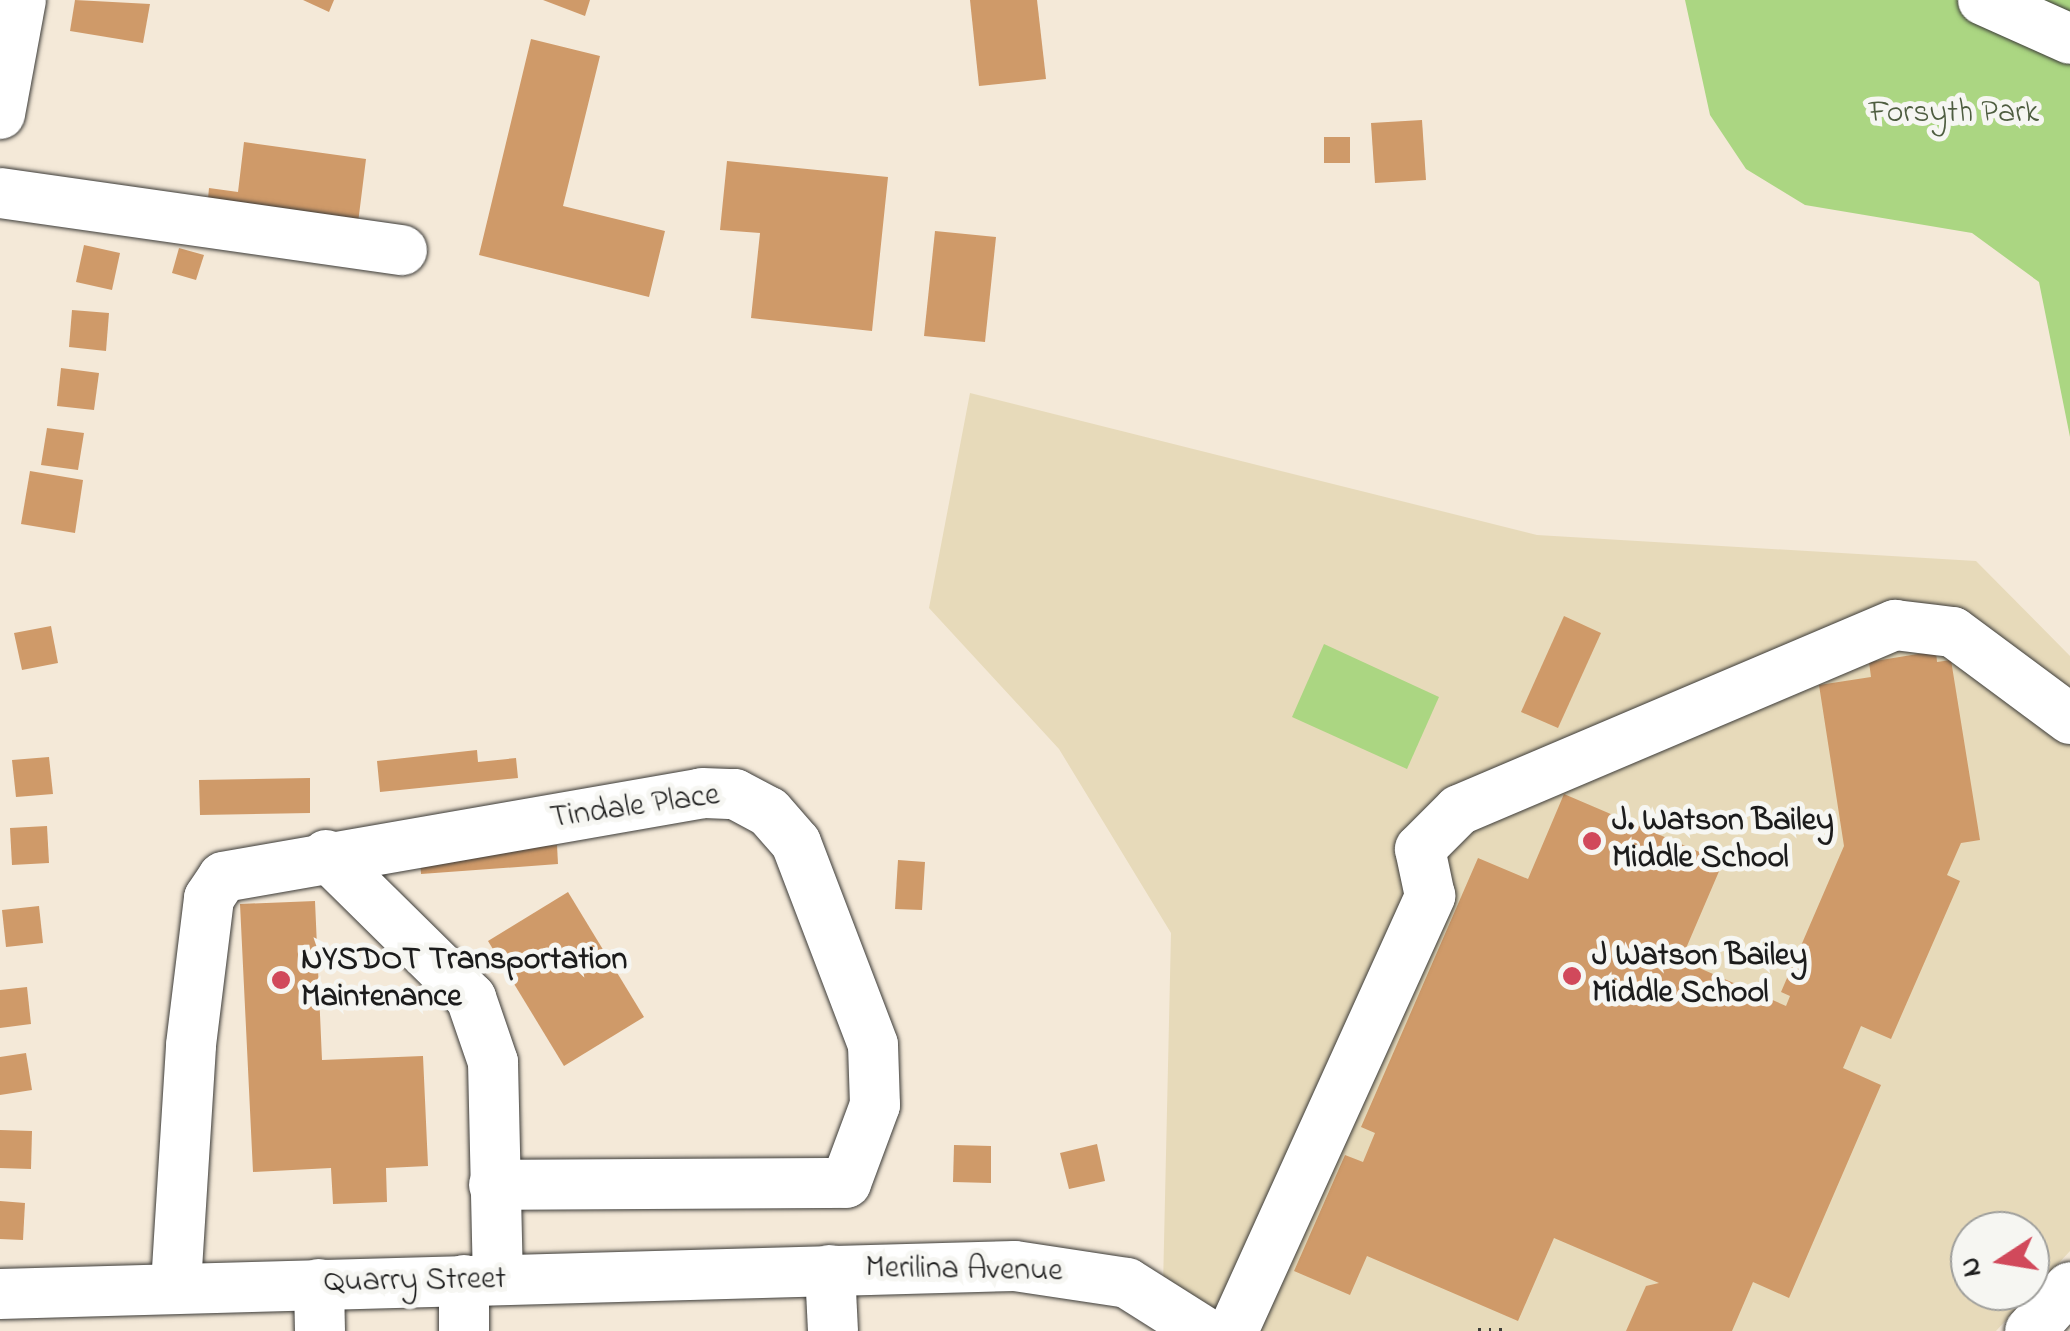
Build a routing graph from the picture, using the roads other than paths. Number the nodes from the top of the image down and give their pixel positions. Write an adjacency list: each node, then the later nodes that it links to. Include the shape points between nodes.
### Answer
1 (1983, 0): 3 (street)
2 (13, 17): 4 (street)
3 (2070, 39)
4 (0, 114)
5 (0, 193): 6 (street)
6 (402, 250)
7 (2070, 719): 19 (street, via 1953,632 1895,625 1682,722 1490,792 1420,849 1430,896)
8 (326, 856): 9 (street, via 471,998 493,1062); 9 (street, Tindale Place, via 702,792 735,794 769,812 796,843 874,1045 875,1106 846,1183); 12 (street, Tindale Place, via 223,877 209,898)
9 (494, 1186): 11 (street)
10 (830, 1270): 11 (street, Quarry Street); 17 (street); 18 (street, Merilina Avenue, via 1097,1273)
11 (481, 1280): 15 (street, Quarry Street); 16 (street)
12 (176, 1286): 14 (street, Quarry Street); 15 (street, Quarry Street)
13 (2070, 1287): 20 (street)
14 (0, 1294)
15 (320, 1308)
16 (464, 1331)
17 (833, 1331)
18 (1203, 1331)
19 (1232, 1331)
20 (2030, 1331)

